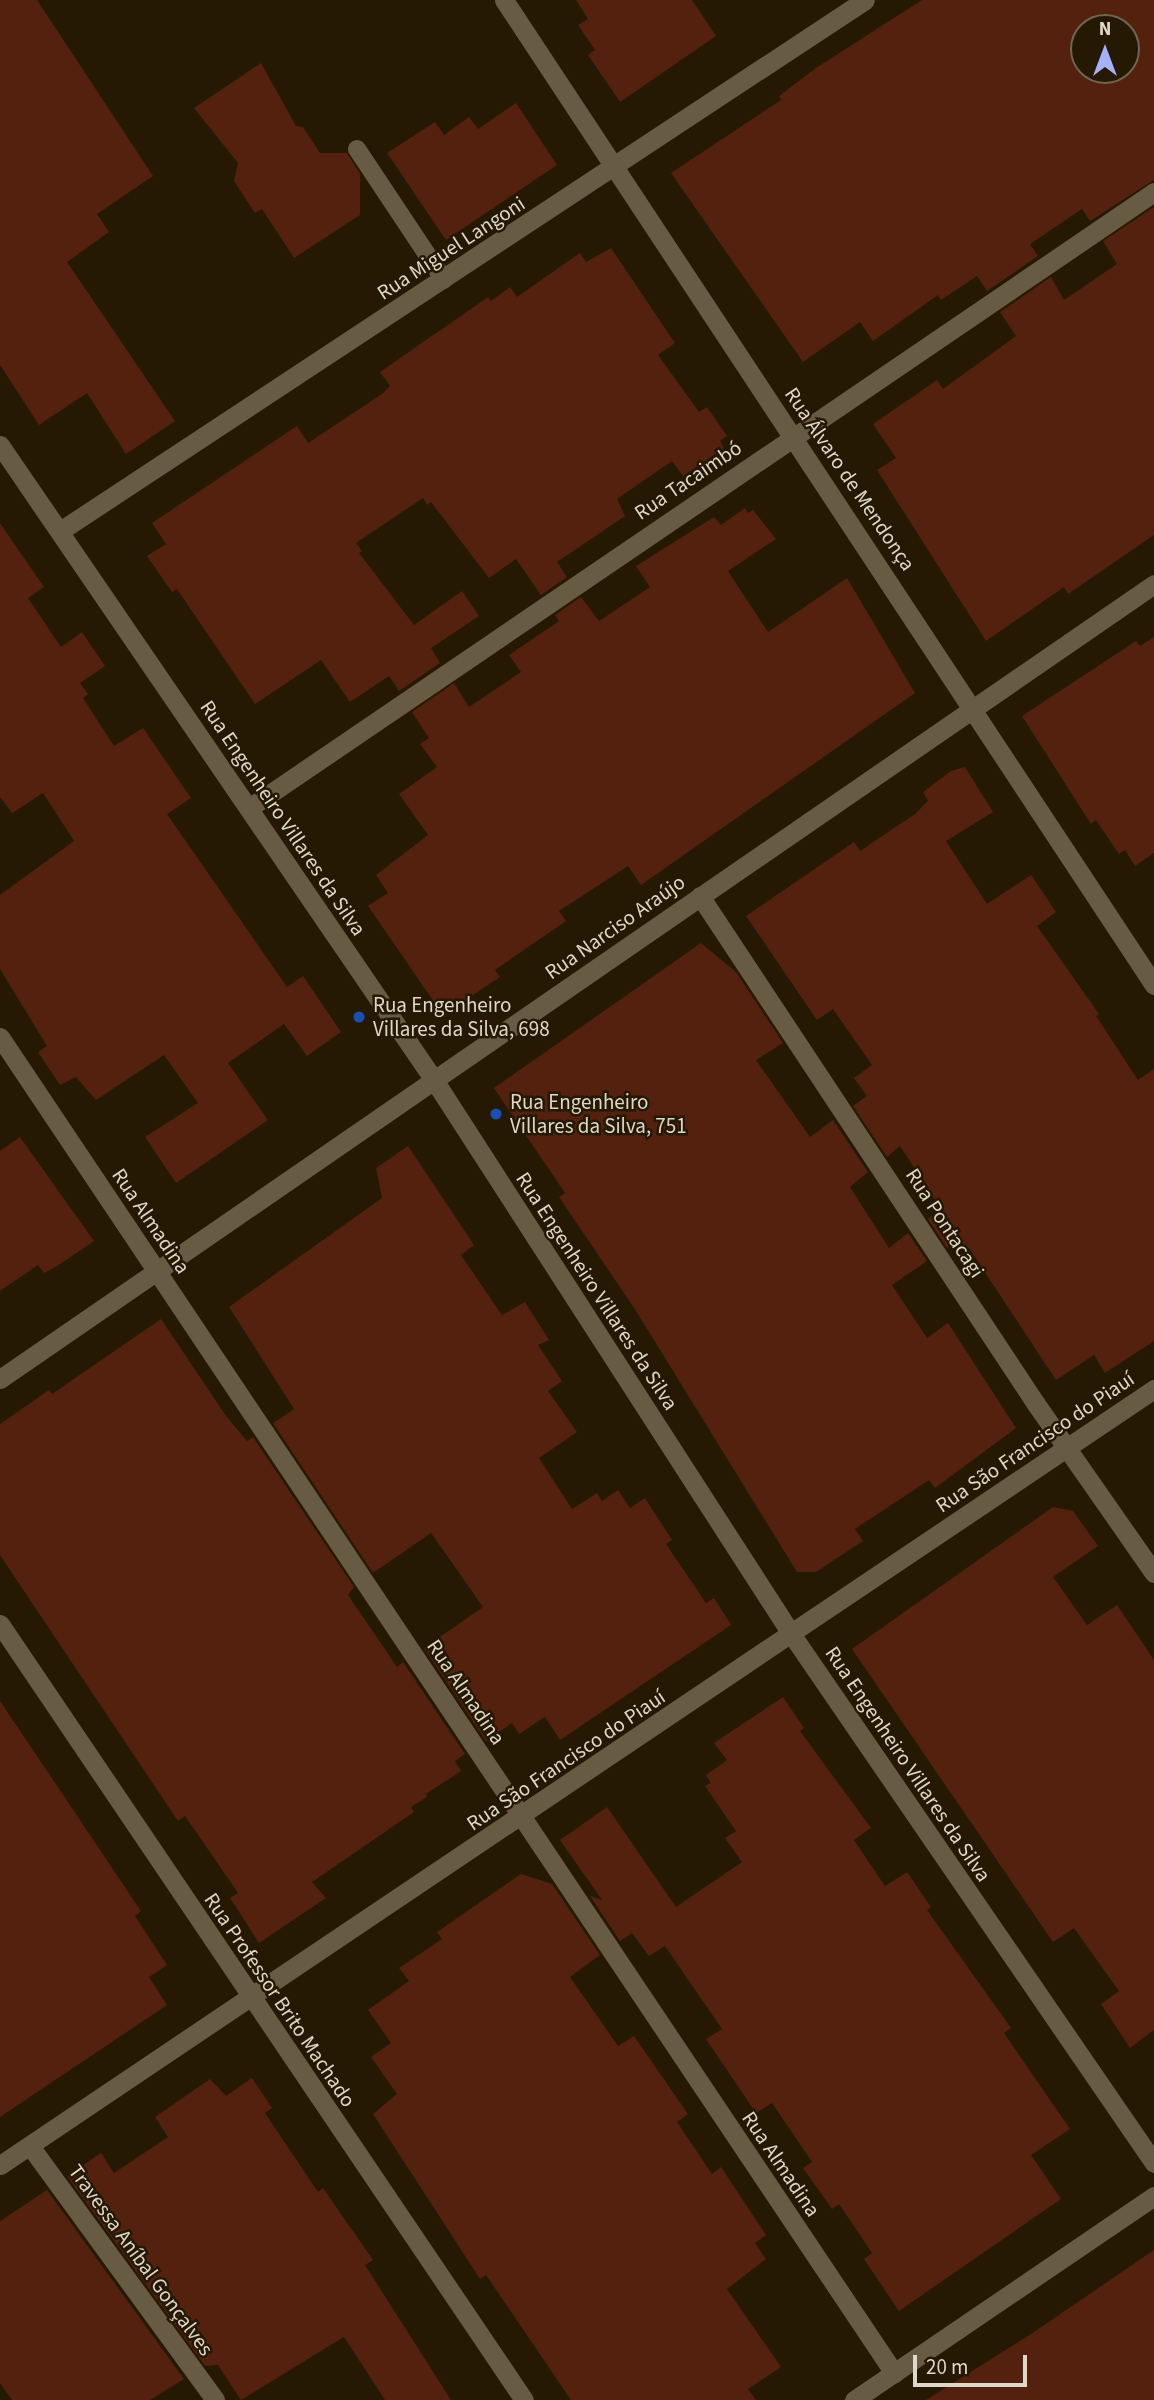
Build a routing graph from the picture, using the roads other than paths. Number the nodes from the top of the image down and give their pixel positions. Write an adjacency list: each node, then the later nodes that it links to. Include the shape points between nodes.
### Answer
1 (504, 0): 4 (street, Rua Álvaro de Mendonça)
2 (865, 0): 4 (street, Rua Miguel Langoni)
3 (357, 149): 6 (lane)
4 (615, 167): 6 (street, Rua Miguel Langoni); 7 (street, Rua Álvaro de Mendonça)
5 (1154, 192): 7 (street, Rua Tacaimbó)
6 (444, 280): 9 (street, Rua Miguel Langoni)
7 (794, 435): 11 (street, Rua Álvaro de Mendonça); 12 (street, Rua Tacaimbó)
8 (0, 445): 9 (street, Rua Engenheiro Villares da Silva)
9 (60, 531): 12 (street, Rua Engenheiro Villares da Silva)
10 (1154, 584): 11 (street, Rua Narciso Araújo)
11 (974, 708): 13 (street, Rua Narciso Araújo); 14 (street, Rua Álvaro de Mendonça)
12 (249, 808): 16 (street, Rua Engenheiro Villares da Silva)
13 (700, 896): 16 (street, Rua Narciso Araújo); 20 (street, Rua Pontacagi)
14 (1154, 985)
15 (0, 1037): 17 (street, Rua Almadina)
16 (434, 1080): 17 (street, Rua Narciso Araújo); 23 (street, Rua Engenheiro Villares da Silva)
17 (156, 1270): 18 (street, Rua Narciso Araújo); 24 (street, Rua Almadina)
18 (0, 1379)
19 (1154, 1389): 20 (street, Rua São Francisco do Piauí)
20 (1067, 1448): 21 (street, Rua Pontacagi); 23 (street, Rua São Francisco do Piauí)
21 (1154, 1573)
22 (0, 1624): 25 (street, Rua Professor Brito Machado)
23 (792, 1635): 24 (street, Rua São Francisco do Piauí); 27 (street, Rua Engenheiro Villares da Silva)
24 (522, 1817): 25 (street, Rua São Francisco do Piauí); 30 (street, Rua Almadina)
25 (251, 1998): 26 (street, Rua São Francisco do Piauí); 32 (street, Rua Professor Brito Machado)
26 (30, 2146): 28 (street, Rua São Francisco do Piauí); 31 (street, Travessa Aníbal Gonçalves)
27 (1154, 2163)
28 (0, 2165)
29 (1154, 2196): 30 (street)
30 (894, 2373): 33 (street)
31 (215, 2400)
32 (524, 2400)
33 (854, 2400)

